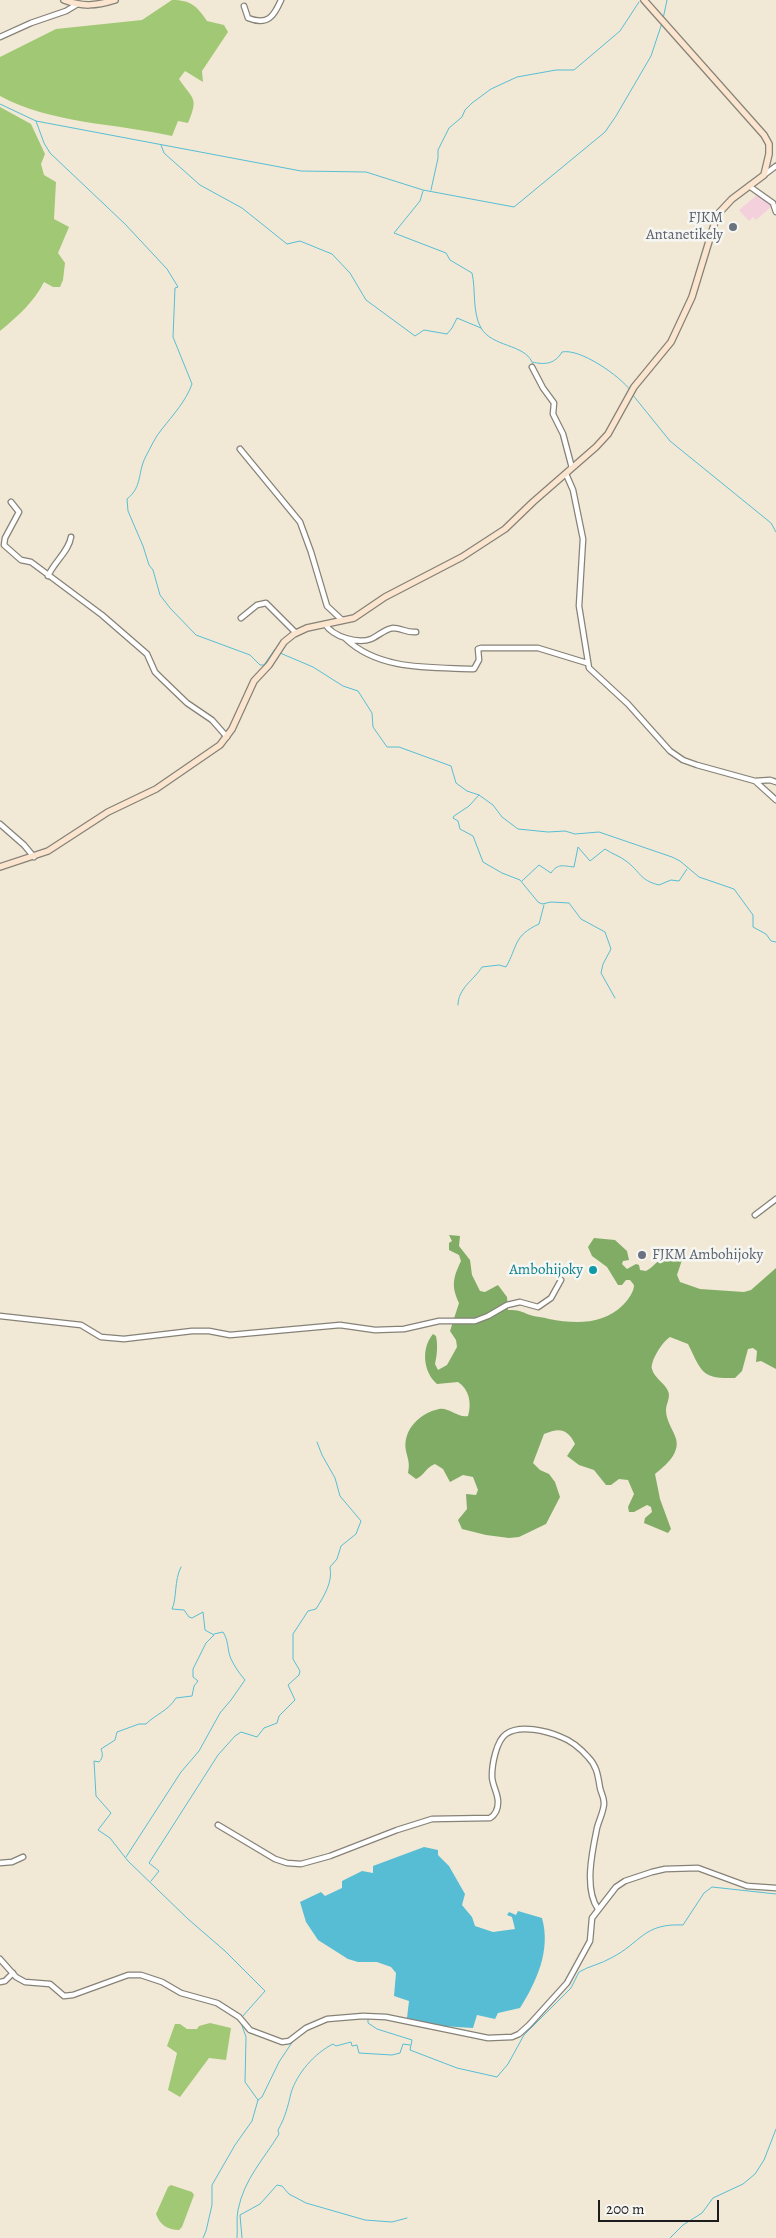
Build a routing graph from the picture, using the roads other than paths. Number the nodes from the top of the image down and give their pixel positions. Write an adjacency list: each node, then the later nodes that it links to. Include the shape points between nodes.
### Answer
1 (64, 0): 5 (street)
2 (115, 0): 5 (street, via 93,6)
3 (281, 0): 6 (street, via 273,16 265,20 248,18)
4 (644, 0): 9 (street, via 764,135 769,144)
5 (76, 5): 7 (street)
6 (244, 6)
7 (0, 37)
8 (776, 166): 9 (street)
9 (764, 175): 10 (street)
10 (749, 186): 11 (street, via 773,203); 14 (street, via 717,214 692,297 671,342 634,388 608,434)
11 (776, 212)
12 (532, 367): 14 (street, via 554,403 552,414 563,434)
13 (240, 449): 20 (street, via 300,522 327,606)
14 (572, 468): 15 (street)
15 (566, 474): 20 (street, via 500,532 354,618); 25 (street, via 573,490 583,539 579,606)
16 (11, 502): 18 (street, via 19,512 4,545)
17 (71, 537): 18 (street, via 70,544)
18 (48, 576): 26 (street, via 102,615 147,654 160,678 212,720)
19 (241, 618): 23 (street, via 256,605 266,603)
20 (342, 620): 21 (street)
21 (326, 624): 23 (street); 24 (street, via 332,632)
22 (416, 632): 24 (street, via 392,628 370,639)
23 (296, 633): 26 (street, via 284,642 248,691)
24 (346, 639): 25 (street, via 391,663 415,667 475,668 479,660 478,649 481,648 538,648)
25 (588, 663): 27 (street, via 589,668 628,704 670,751 690,762)
26 (227, 738): 31 (street, via 156,789 108,812)
27 (754, 781): 28 (street); 29 (street)
28 (776, 782)
29 (776, 800)
30 (0, 824): 31 (street)
31 (34, 857): 32 (street)
32 (0, 867)
33 (776, 1199): 34 (street)
34 (756, 1215)
35 (561, 1280): 36 (street, via 551,1298 538,1307 520,1302 507,1304 475,1321 439,1321 404,1329 375,1330 340,1325 230,1335 192,1331 111,1339 81,1325)
36 (0, 1316)
37 (218, 1826): 41 (street, via 275,1859 301,1864 432,1819 490,1818 497,1808 492,1779 493,1763 501,1740 508,1733 543,1731 577,1745 597,1770 604,1804 590,1878 591,1894)
38 (23, 1857): 39 (street)
39 (0, 1863)
40 (776, 1888): 41 (street, via 747,1886 698,1868 665,1869 625,1881)
41 (598, 1909): 43 (street, via 592,1918 590,1941 567,1982 512,2038 488,2038 386,2017 363,2016 327,2019 306,2028 289,2042 282,2042 250,2030 241,2019 217,2003 181,1993 141,1975 128,1975 73,1996 64,1996 50,1984 25,1982)
42 (0, 1959): 43 (street)
43 (13, 1974): 44 (street)
44 (0, 1982)

